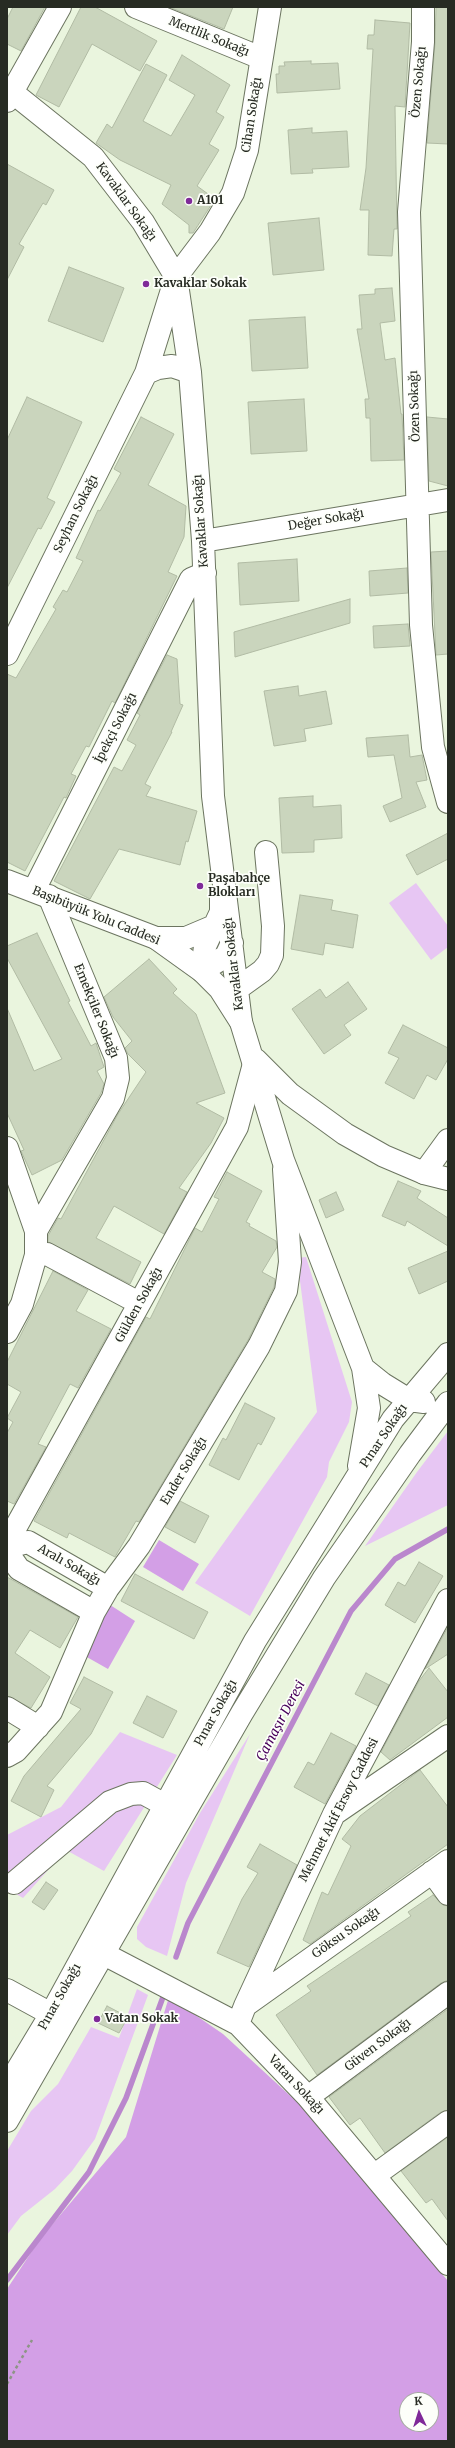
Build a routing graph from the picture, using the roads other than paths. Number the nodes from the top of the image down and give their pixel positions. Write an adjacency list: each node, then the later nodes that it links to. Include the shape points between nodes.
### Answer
1 (60, 7): 6 (street)
2 (136, 7): 5 (street, Mertlik Sokağı)
3 (270, 7): 5 (street, Cihan Sokağı)
4 (422, 7): 11 (street, Özen Sokağı, via 423,42 409,212)
5 (261, 58): 7 (street, Cihan Sokağı, via 248,150 233,194 210,232)
6 (9, 93): 7 (street, Kavaklar Sokağı, via 93,157 143,222)
7 (176, 277): 8 (street, Kavaklar Sokağı); 9 (street, Cihan Sokağı)
8 (190, 372): 9 (street, via 172,366); 12 (street, Kavaklar Sokağı)
9 (146, 373): 14 (street, Seyhan Sokağı)
10 (448, 500): 11 (street, Değer Sokağı)
11 (418, 504): 12 (street, Değer Sokağı); 15 (street, Özen Sokağı, via 421,625 433,747)
12 (203, 541): 13 (street, Kavaklar Sokağı)
13 (205, 573): 17 (street, Kavaklar Sokağı, via 213,796); 19 (street, İpekçi Sokağı, via 191,579)
14 (7, 654)
15 (448, 802)
16 (266, 852): 24 (street, via 273,926 272,955 262,971)
17 (223, 864): 20 (street, via 221,912); 22 (street, Kavaklar Sokağı)
18 (7, 881): 19 (street, Başıbüyük Yolu Caddesi)
19 (41, 893): 21 (street, Başıbüyük Yolu Caddesi); 32 (street, Emekçiler Sokağı, via 116,1058 118,1078 112,1098)
20 (212, 927): 21 (street, via 186,938); 23 (street, via 205,946)
21 (156, 938): 23 (street, Başıbüyük Yolu Caddesi)
22 (232, 943): 23 (street, via 226,956); 24 (street, Kavaklar Sokağı)
23 (202, 971): 25 (street, Başıbüyük Yolu Caddesi, via 220,989)
24 (237, 989): 25 (street, Kavaklar Sokağı)
25 (241, 1022): 26 (street, Başıbüyük Yolu Caddesi)
26 (255, 1060): 29 (street); 30 (street, Başıbüyük Yolu Caddesi, via 290,1094 345,1134 384,1156); 34 (street, Gülden Sokağı, via 237,1127)
27 (448, 1140): 30 (street)
28 (7, 1148): 32 (street)
29 (284, 1160): 37 (street); 44 (street, Ender Sokağı, via 290,1262 286,1291 247,1366 138,1546)
30 (424, 1173): 31 (street, Başıbüyük Yolu Caddesi)
31 (448, 1180)
32 (36, 1231): 33 (street)
33 (36, 1255): 34 (street, via 47,1254); 35 (street, via 22,1304)
34 (139, 1304): 41 (street, Gülden Sokağı)
35 (7, 1332)
36 (448, 1354): 38 (street, Pınar Sokağı)
37 (363, 1368): 38 (street); 40 (street, via 369,1408)
38 (409, 1400): 39 (street); 40 (street, Pınar Sokağı, via 393,1419)
39 (448, 1404): 56 (street, Pınar Sokağı, via 324,1578 242,1713)
40 (358, 1476): 51 (street, Pınar Sokağı, via 255,1641)
41 (7, 1543)
42 (7, 1547): 44 (street, Aralı Sokağı, via 28,1542)
43 (7, 1552): 46 (street, via 19,1569)
44 (108, 1588): 46 (street, Ender Sokağı)
45 (448, 1600): 52 (street, Mehmet Akif Ersoy Caddesi)
46 (94, 1612): 48 (street, Ender Sokağı, via 51,1712)
47 (7, 1708): 48 (street)
48 (38, 1727): 50 (street, Ender Sokağı, via 16,1751)
49 (448, 1736): 52 (street)
50 (7, 1756)
51 (165, 1805): 54 (street, via 143,1793 131,1794 110,1802); 59 (street, Pınar Sokağı)
52 (334, 1814): 60 (street, Mehmet Akif Ersoy Caddesi)
53 (440, 1867): 55 (street); 60 (street, Göksu Sokağı)
54 (14, 1883)
55 (448, 1894)
56 (104, 1954): 60 (street, Vatan Sokağı); 63 (street, Pınar Sokağı)
57 (7, 1990): 59 (street)
58 (448, 1993): 62 (street, Güven Sokağı)
59 (51, 2014): 61 (street, Pınar Sokağı)
60 (241, 2015): 62 (street, Vatan Sokağı)
61 (7, 2087)
62 (308, 2097): 65 (street, Vatan Sokağı)
63 (7, 2121)
64 (448, 2122): 65 (street)
65 (375, 2175): 66 (street, Vatan Sokağı)
66 (447, 2262)

